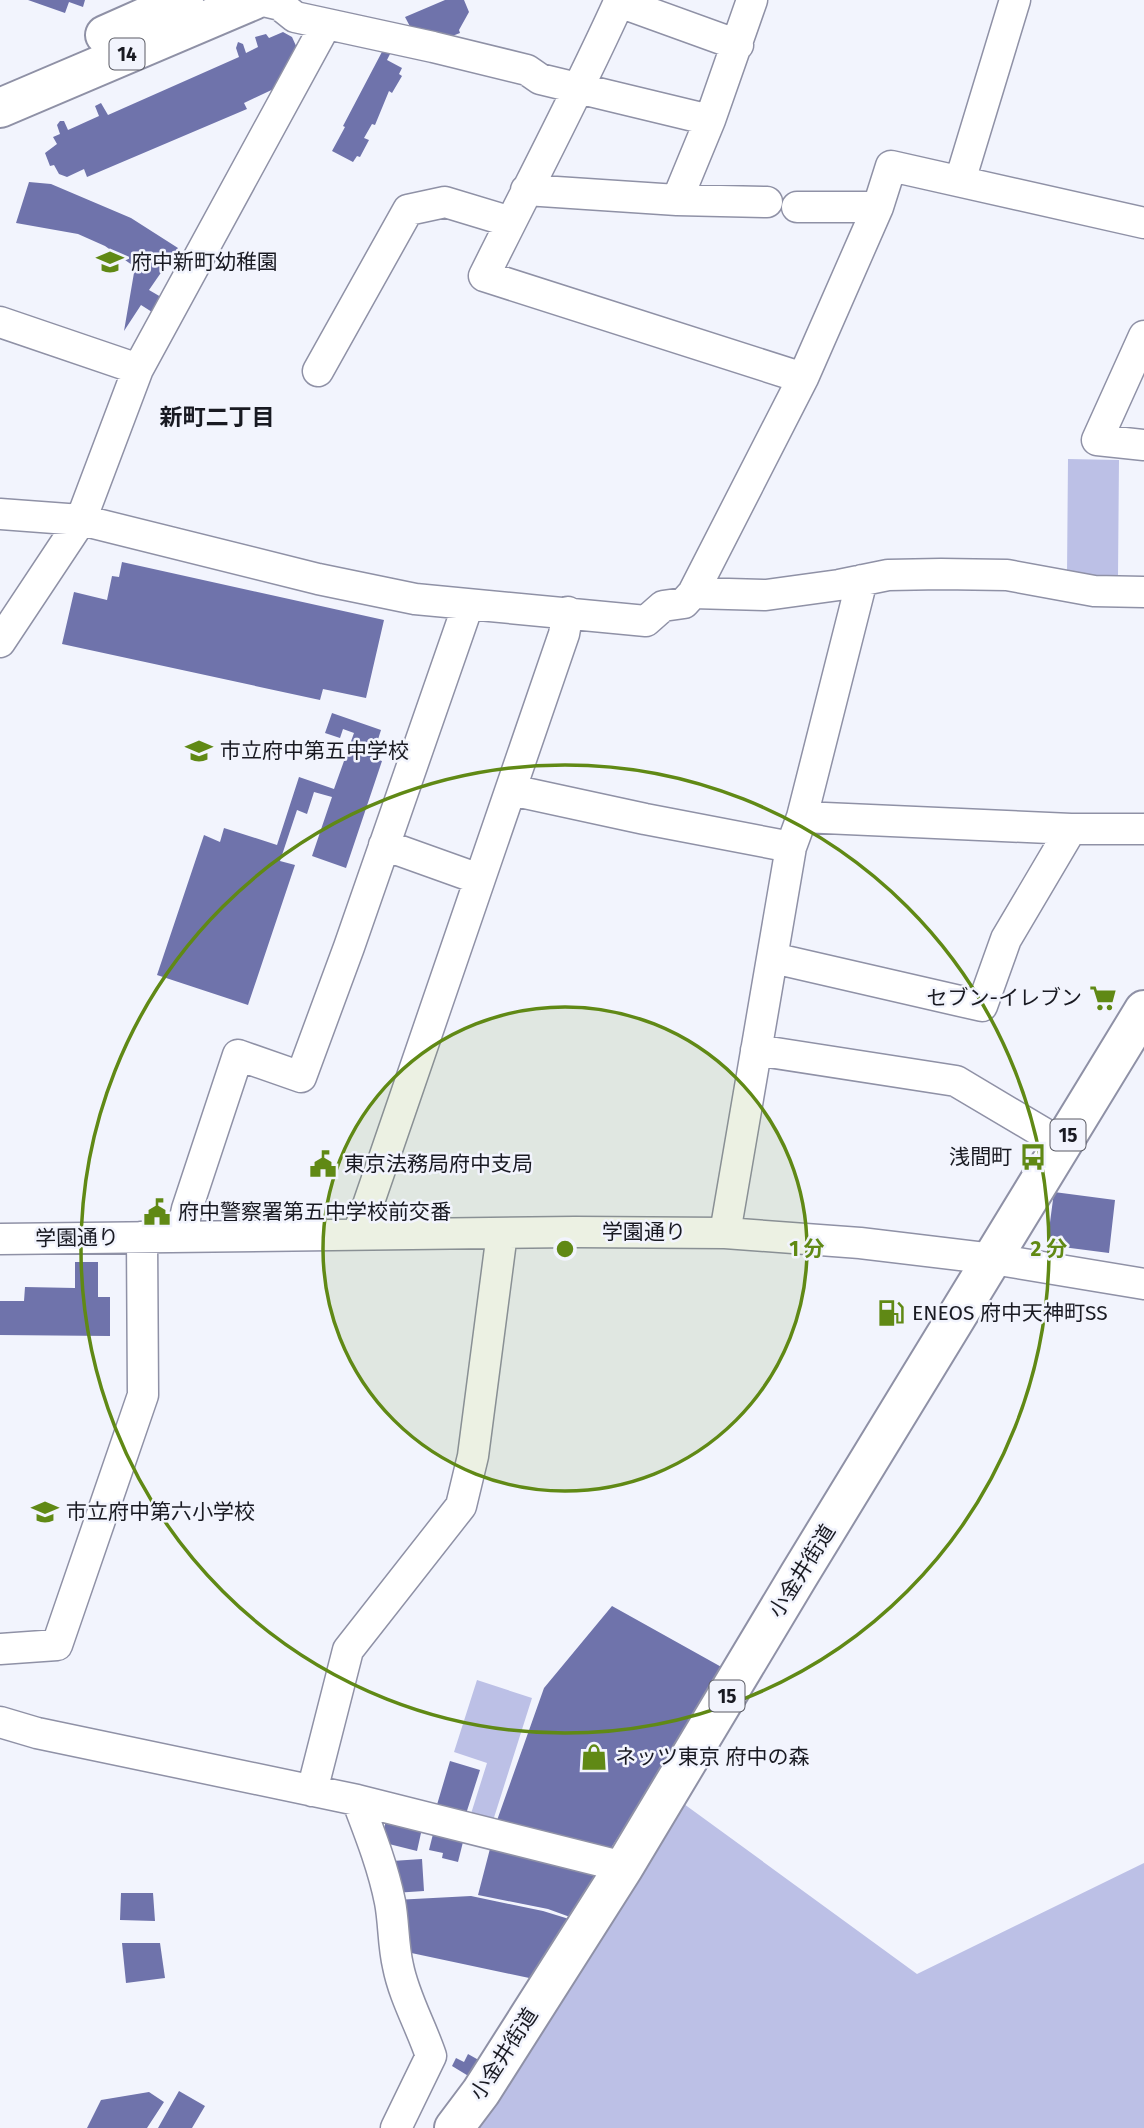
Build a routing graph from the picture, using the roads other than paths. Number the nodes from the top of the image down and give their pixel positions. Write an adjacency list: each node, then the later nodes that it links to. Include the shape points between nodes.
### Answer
1 (184, 0): 7 (main road, 14)
2 (256, 0): 5 (street); 9 (main road, 14)
3 (752, 0): 6 (street)
4 (1016, 0): 11 (street)
5 (326, 24): 8 (street, via 527,70 540,79); 21 (street)
6 (738, 44): 8 (street, via 619,2); 10 (street)
7 (0, 80)
8 (580, 88): 10 (street); 12 (street)
9 (0, 108)
10 (710, 120): 13 (street)
11 (960, 181): 16 (street, via 891,166); 18 (street)
12 (526, 190): 13 (street); 17 (street)
13 (677, 200): 14 (street)
14 (767, 202)
15 (797, 207): 16 (street)
16 (878, 207): 23 (street)
17 (511, 222): 22 (street, via 445,202 408,209); 23 (street, via 484,276)
18 (1144, 223)
19 (0, 322): 21 (street)
20 (1144, 336): 24 (street, via 1097,440)
21 (138, 369): 26 (street)
22 (318, 371)
23 (803, 378): 29 (street)
24 (1144, 445)
25 (0, 514): 26 (street)
26 (82, 520): 30 (street, via 318,579); 32 (street)
27 (862, 580): 28 (street, via 888,575 1007,575 1094,591); 29 (street, via 766,594); 34 (street)
28 (1144, 592)
29 (693, 593): 31 (street, via 684,603 663,606 646,621)
30 (468, 605): 31 (street); 37 (street)
31 (568, 612): 33 (street)
32 (0, 642)
33 (511, 790): 38 (street); 39 (street)
34 (802, 817): 35 (street); 38 (street)
35 (1071, 829): 36 (street); 40 (street, via 1006,939 982,1006)
36 (1144, 829)
37 (384, 845): 39 (street); 48 (street, via 301,1077 238,1055)
38 (791, 847): 40 (street)
39 (479, 878): 46 (street)
40 (773, 958): 42 (street)
41 (1144, 1010): 43 (main road, 小金井街道 / 15)
42 (757, 1050): 43 (street, via 957,1082); 45 (street)
43 (1062, 1144): 50 (main road, 小金井街道 / 15)
44 (502, 1233): 45 (street, 学園通り); 46 (street, 学園通り); 54 (street, via 473,1456 461,1506 348,1650)
45 (725, 1233): 50 (street, 学園通り)
46 (358, 1234): 48 (street, 学園通り)
47 (142, 1237): 48 (street, 学園通り); 49 (street, 学園通り); 52 (street, via 143,1395 66,1619 57,1645)
48 (181, 1237)
49 (0, 1239)
50 (993, 1259): 51 (street, 学園通り); 56 (main road, 小金井街道 / 15)
51 (1144, 1284)
52 (0, 1649)
53 (0, 1722): 54 (street)
54 (312, 1791): 55 (street)
55 (357, 1801): 56 (street); 57 (street, via 390,1903 397,1965 431,2056)
56 (624, 1867): 58 (main road, 小金井街道 / 15)
57 (396, 2128)
58 (454, 2128)

